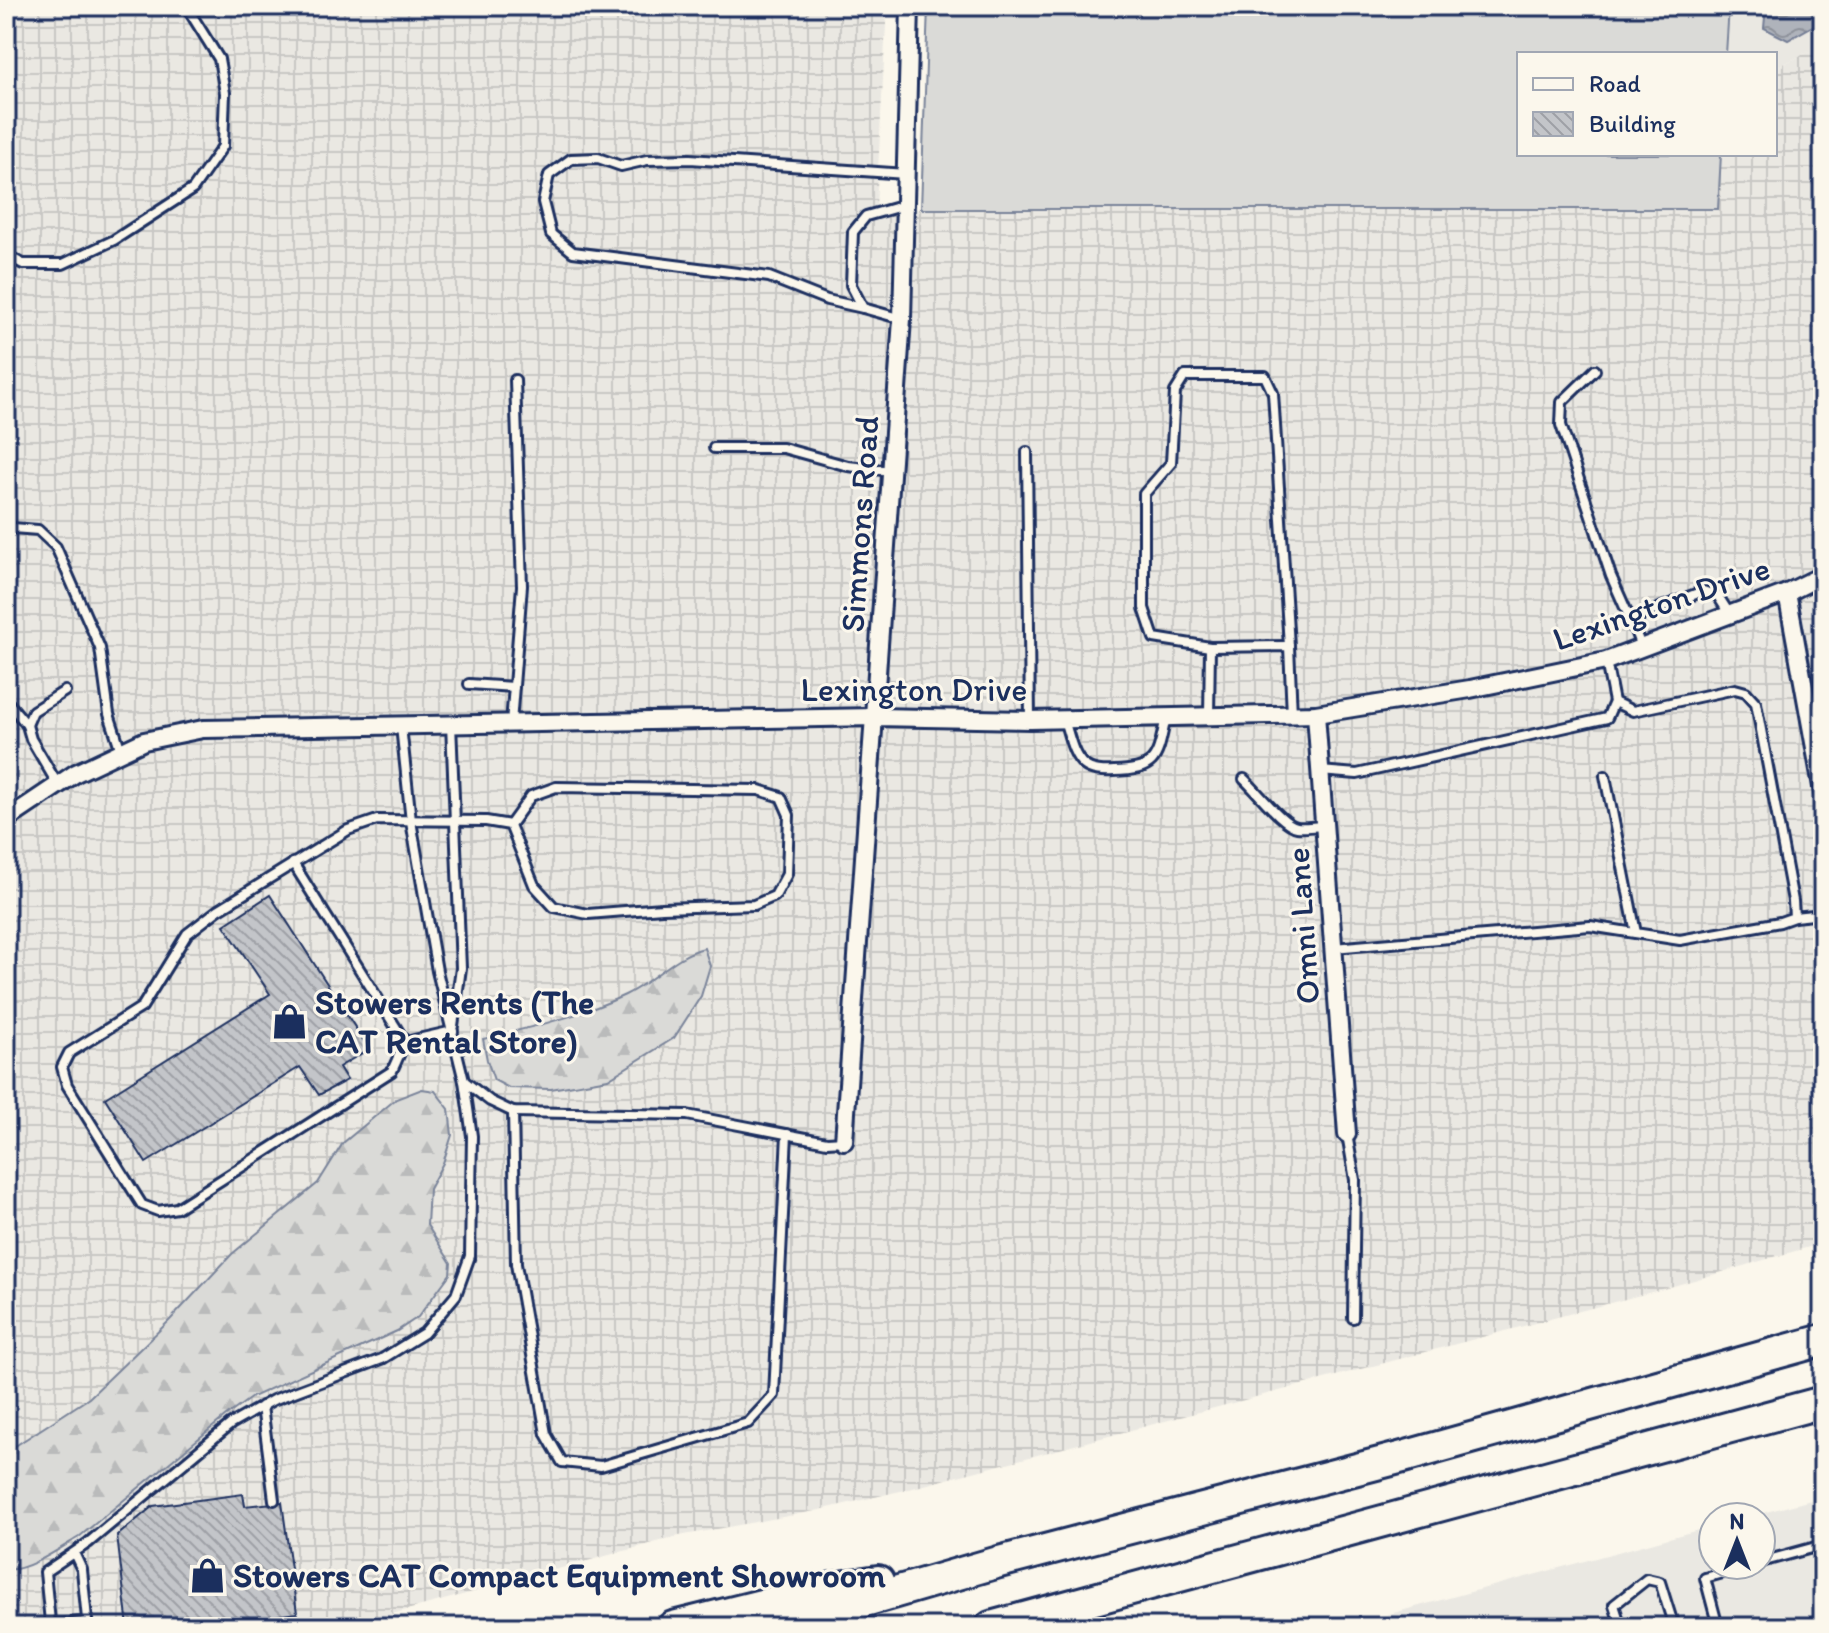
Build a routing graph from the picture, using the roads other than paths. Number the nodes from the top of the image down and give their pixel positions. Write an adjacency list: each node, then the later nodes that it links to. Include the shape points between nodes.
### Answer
1 (186, 6): 5 (lane, via 219,59 225,93 223,146 193,189 114,240 63,264 23,264)
2 (910, 6): 3 (street, Simmons Road)
3 (906, 174): 4 (street, Simmons Road); 6 (lane, via 690,159 621,166 598,158 571,159 549,175 543,202 551,234 573,252 769,277)
4 (905, 205): 6 (lane, via 866,216 853,232 851,285); 7 (street, Simmons Road)
5 (6, 255)
6 (863, 308): 7 (lane)
7 (902, 319): 12 (street, Simmons Road)
8 (1595, 370): 17 (lane, via 1562,402 1561,425 1611,576)
9 (515, 380): 23 (lane, via 522,586)
10 (714, 448): 12 (lane, via 783,448)
11 (1027, 452): 33 (lane)
12 (892, 472): 30 (street, Simmons Road)
13 (6, 531): 38 (lane, via 38,530 56,547 100,648 109,714)
14 (1823, 575): 15 (street, Lexington Drive)
15 (1787, 593): 16 (street, Lexington Drive); 43 (street)
16 (1730, 615): 17 (lane, via 1718,596 1703,591 1640,616); 20 (street, Lexington Drive)
17 (1634, 628): 20 (lane)
18 (1289, 646): 19 (lane); 19 (lane, via 1273,393 1265,376 1185,376 1175,392 1171,463 1144,494 1144,608 1154,638); 28 (lane)
19 (1210, 647): 29 (lane)
20 (1641, 648): 21 (street, Lexington Drive)
21 (1606, 661): 26 (lane); 27 (street, Lexington Drive)
22 (469, 684): 23 (lane)
23 (514, 687): 34 (lane)
24 (65, 691): 36 (lane, via 33,711)
25 (6, 700): 36 (lane)
26 (1614, 702): 39 (lane, via 1607,718 1357,774); 51 (lane, via 1633,711 1735,689 1756,703)
27 (1316, 714): 28 (street, Lexington Drive); 39 (street, Omni Lane)
28 (1292, 715): 29 (street, Lexington Drive)
29 (1209, 716): 31 (street, Lexington Drive)
30 (876, 717): 33 (street, Lexington Drive); 34 (street, Lexington Drive); 60 (street, Simmons Road)
31 (1166, 717): 32 (street, Lexington Drive); 32 (lane, via 1152,762 1138,770 1104,772 1085,767)
32 (1063, 719): 33 (street, Lexington Drive)
33 (1030, 720)
34 (511, 723): 35 (street, Lexington Drive)
35 (451, 724): 37 (street, Lexington Drive); 46 (lane)
36 (27, 725): 42 (lane)
37 (401, 725): 38 (street, Lexington Drive, via 203,729); 45 (lane)
38 (121, 751): 42 (street, Lexington Drive)
39 (1320, 771): 48 (street, Omni Lane)
40 (1605, 776): 52 (lane)
41 (1244, 779): 48 (lane, via 1282,821 1296,827)
42 (58, 785): 44 (street, Lexington Drive)
43 (1823, 792)
44 (6, 820)
45 (411, 821): 46 (lane); 49 (lane, via 377,820 348,830); 54 (lane)
46 (456, 822): 47 (lane); 54 (lane, via 461,968)
47 (510, 825): 47 (lane, via 534,885 554,907 588,914 754,905 775,896 787,874 789,815 781,797 759,790 556,787 531,796)
48 (1324, 826): 53 (street, Omni Lane)
49 (293, 863): 55 (lane); 55 (lane, via 187,934 142,1007 69,1053 62,1067 67,1085 142,1205 158,1211 177,1208 392,1071)
50 (1823, 914): 51 (lane)
51 (1794, 917): 52 (lane, via 1680,940)
52 (1636, 933): 53 (lane, via 1590,926)
53 (1333, 948): 59 (street, Omni Lane)
54 (453, 1031): 55 (lane); 56 (lane)
55 (405, 1042)
56 (464, 1081): 57 (lane); 64 (lane, via 472,1136 470,1256 456,1295 424,1333 382,1359)
57 (513, 1112): 58 (lane, via 687,1115); 58 (lane, via 516,1264 546,1434 562,1462 601,1466 748,1423 774,1395)
58 (787, 1134): 60 (lane)
59 (1347, 1134): 61 (lane, via 1355,1180)
60 (844, 1141)
61 (1353, 1318)
62 (1823, 1340): 69 (highway)
63 (1823, 1402): 71 (highway)
64 (262, 1406): 65 (lane); 67 (lane, via 231,1424)
65 (274, 1500)
66 (1823, 1545): 68 (lane)
67 (74, 1553): 67 (lane, via 45,1572 53,1625 86,1621 82,1570)
68 (1777, 1558)
69 (999, 1562): 73 (highway, via 827,1589); 74 (highway)
70 (1706, 1581): 79 (lane)
71 (1071, 1607): 75 (highway); 76 (highway)
72 (1823, 1621): 80 (lane)
73 (673, 1627)
74 (775, 1627)
75 (991, 1627)
76 (1022, 1627)
77 (1621, 1627): 78 (lane, via 1614,1605 1647,1579 1660,1582)
78 (1674, 1627)
79 (1718, 1627)
80 (1802, 1627)

